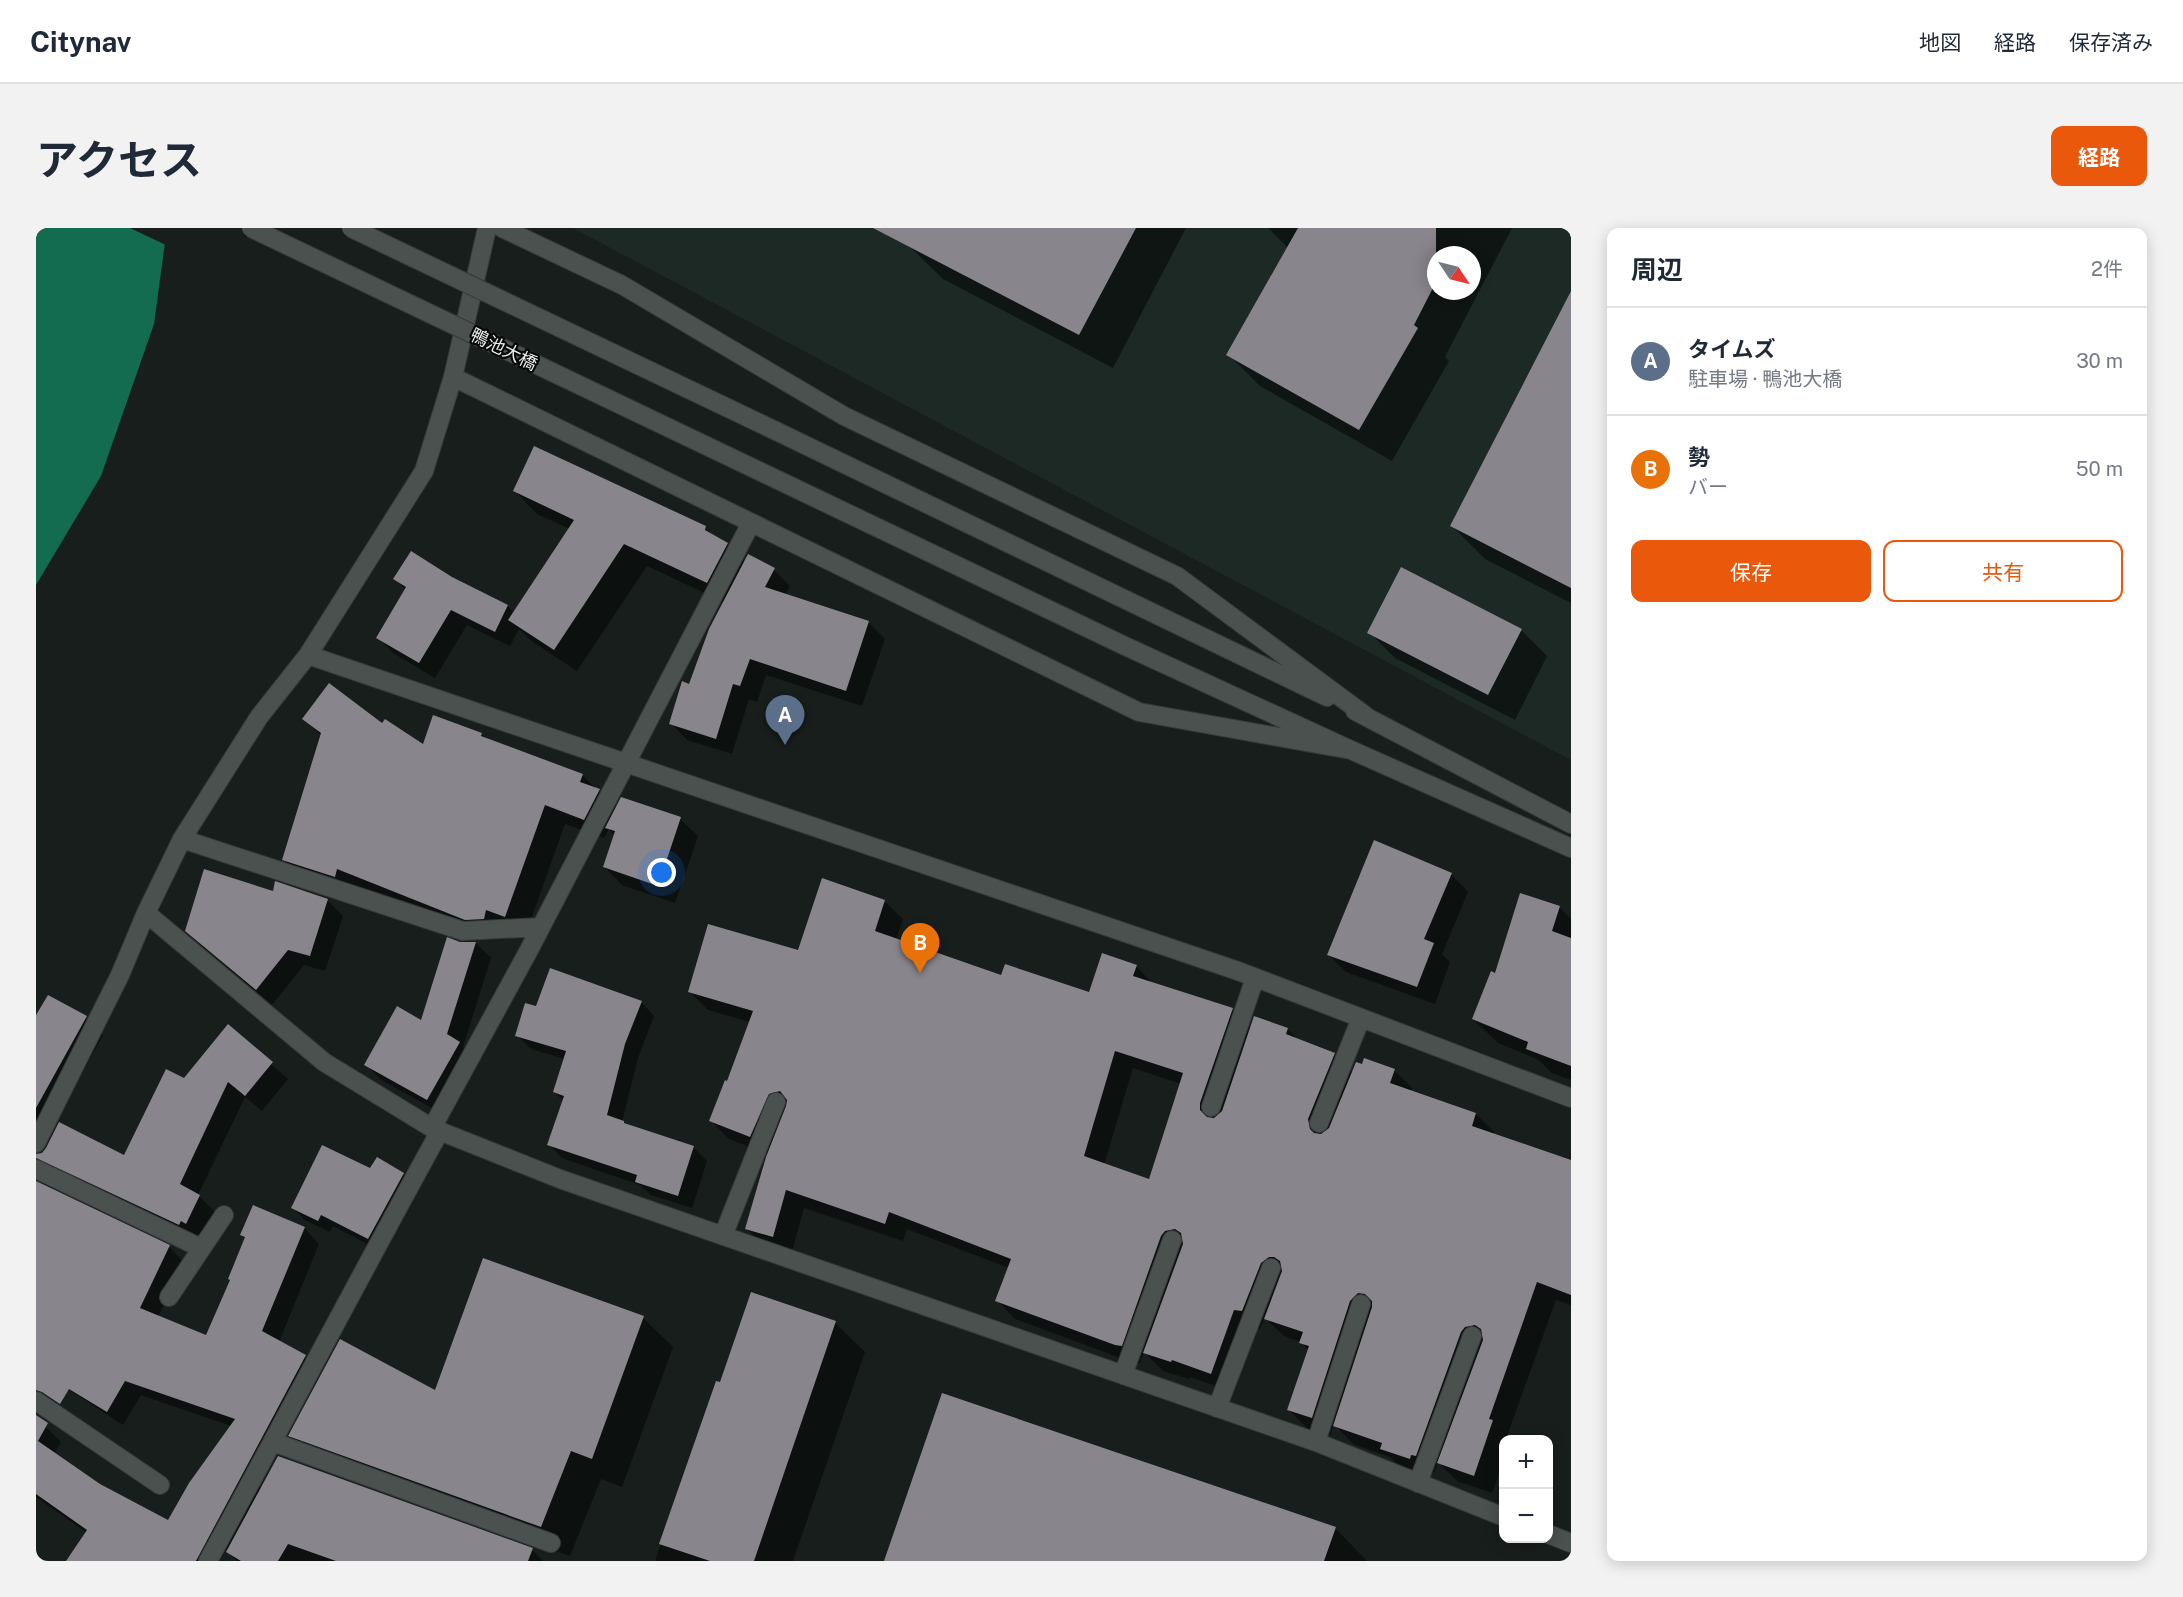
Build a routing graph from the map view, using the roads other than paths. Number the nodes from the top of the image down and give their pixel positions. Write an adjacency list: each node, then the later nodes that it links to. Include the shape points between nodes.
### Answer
1 (251, 228): 9 (street, 鴨池大橋, bridge)
2 (351, 228): 8 (street, bridge)
3 (487, 228): 5 (street)
4 (502, 228): 8 (street, via 622,285 844,416 1177,576)
5 (453, 377): 6 (street); 7 (street, via 424,471)
6 (751, 523): 9 (street, via 1139,712); 10 (street)
7 (308, 655): 10 (street); 12 (street, via 259,717)
8 (1366, 716): 11 (street)
9 (1351, 750): 13 (street)
10 (625, 762): 15 (street); 16 (street)
11 (1571, 824)
12 (182, 840): 14 (street); 15 (street, via 463,931)
13 (1571, 848)
14 (146, 913): 22 (street, via 324,1062); 23 (street, via 120,975)
15 (541, 927): 22 (street)
16 (1255, 978): 17 (street); 20 (street)
17 (1361, 1018): 18 (street); 21 (street)
18 (1571, 1098)
19 (776, 1102): 26 (street)
20 (1211, 1107)
21 (1319, 1123)
22 (436, 1130): 26 (street, via 560,1179); 36 (street)
23 (36, 1143)
24 (36, 1168): 28 (street)
25 (224, 1215): 28 (street)
26 (723, 1236): 33 (street)
27 (1172, 1240): 33 (street)
28 (201, 1248): 30 (street)
29 (1271, 1268): 35 (street)
30 (169, 1297)
31 (1361, 1304): 37 (street)
32 (1472, 1336): 38 (street)
33 (1123, 1375): 35 (street)
34 (36, 1401): 39 (street)
35 (1217, 1408): 37 (street)
36 (273, 1442): 42 (street); 44 (street)
37 (1316, 1442): 38 (street)
38 (1418, 1483): 40 (street)
39 (160, 1485)
40 (1499, 1514)
41 (1553, 1536): 43 (street)
42 (551, 1543)
43 (1571, 1543)
44 (208, 1561)

